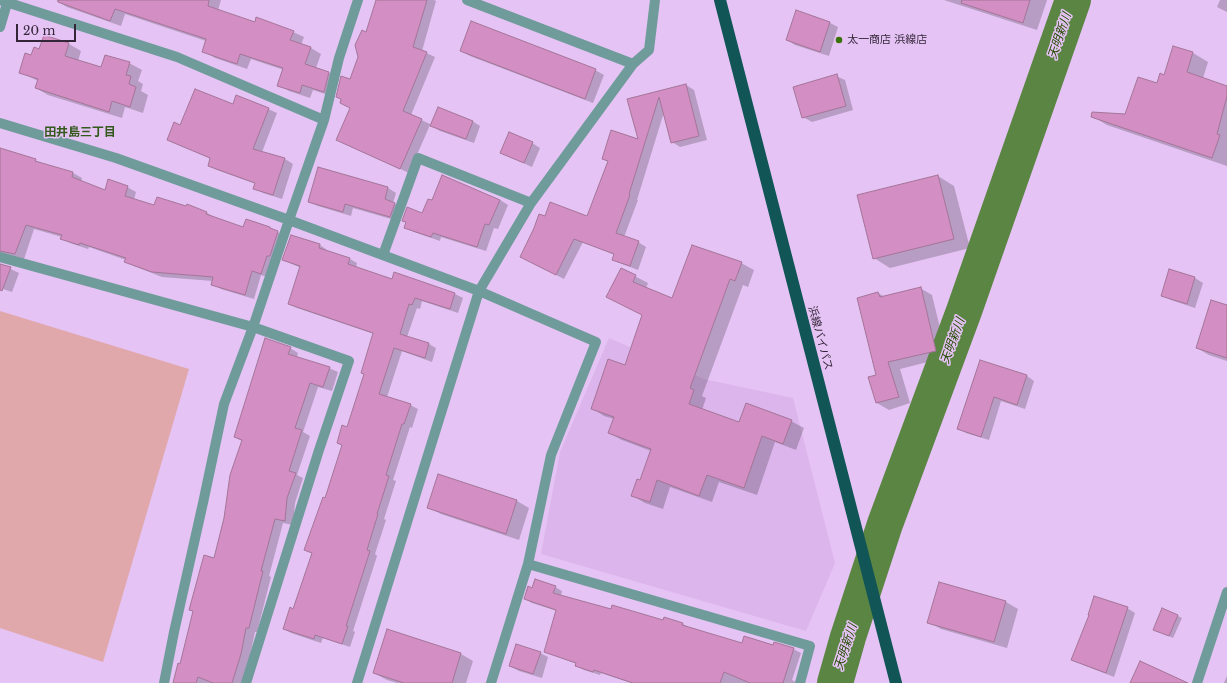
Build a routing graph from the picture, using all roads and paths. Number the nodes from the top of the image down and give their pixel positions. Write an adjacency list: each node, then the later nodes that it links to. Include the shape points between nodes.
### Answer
1 (358, 0): 8 (street, via 339,58)
2 (467, 0): 7 (street)
3 (655, 0): 7 (street, via 649,50)
4 (720, 0): 23 (highway, 浜線バイパス)
5 (5, 1): 6 (street); 8 (street, via 177,57)
6 (0, 27)
7 (633, 64): 10 (street)
8 (324, 120): 11 (street)
9 (0, 123): 11 (street, via 116,158)
10 (531, 203): 12 (street, via 418,158); 14 (street)
11 (289, 220): 12 (street); 15 (street)
12 (383, 255): 14 (street)
13 (0, 257): 15 (street)
14 (479, 291): 16 (street, via 596,342 551,456); 20 (street)
15 (253, 327): 18 (street, via 224,404); 19 (street, via 349,361)
16 (528, 564): 21 (street); 22 (street, via 810,646)
17 (1227, 592): 24 (street)
18 (164, 683)
19 (246, 683)
20 (357, 683)
21 (491, 683)
22 (800, 683)
23 (896, 683)
24 (1197, 683)

